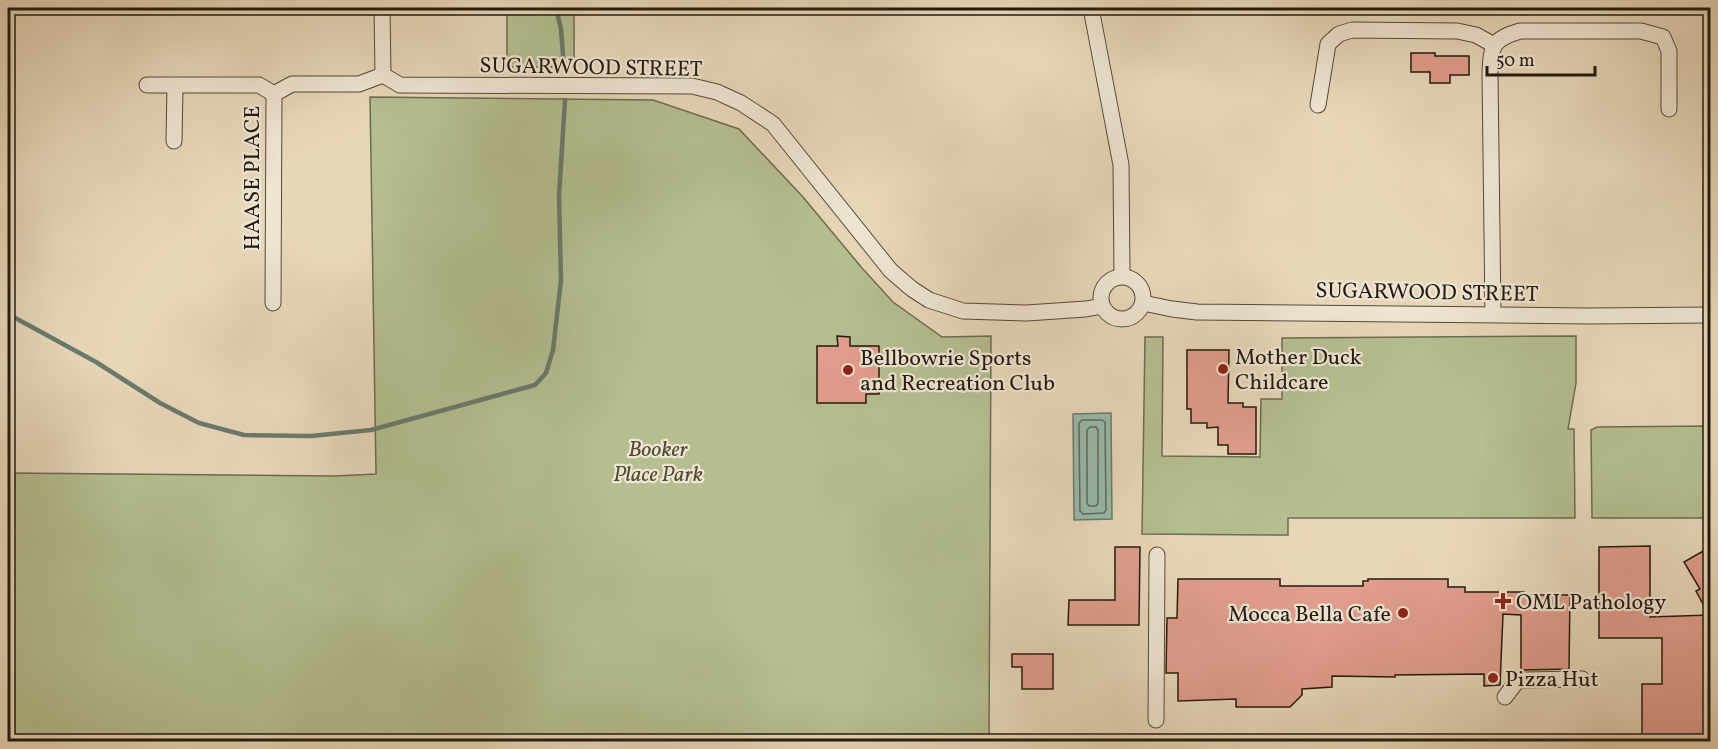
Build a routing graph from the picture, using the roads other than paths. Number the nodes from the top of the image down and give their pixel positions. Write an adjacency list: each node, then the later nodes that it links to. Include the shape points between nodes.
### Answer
1 (382, 8): 4 (street)
2 (1091, 8): 11 (street, via 1121,165)
3 (1494, 45): 8 (street, via 1476,34 1457,31 1352,30 1339,34 1328,44); 9 (street, via 1503,36 1520,31 1641,31 1663,37 1669,51); 15 (street, via 1490,66)
4 (383, 75): 7 (street, HAASE PLACE, via 359,84 292,84); 14 (street, SUGARWOOD STREET, via 400,85 692,86 717,92 773,124 891,271 929,300 963,311 985,312 1069,311)
5 (147, 85): 6 (street)
6 (175, 86): 7 (street, via 259,85); 10 (street)
7 (273, 94): 12 (street, HAASE PLACE)
8 (1318, 105)
9 (1669, 109)
10 (174, 141)
11 (1122, 276): 13 (street, via 1137,282 1143,292); 14 (street, via 1102,288)
12 (273, 303)
13 (1143, 303): 14 (street, via 1137,313 1126,319 1114,318); 15 (street, SUGARWOOD STREET, via 1197,312)
14 (1102, 306)
15 (1493, 314): 16 (street, SUGARWOOD STREET)
16 (1710, 315)
17 (1157, 555): 20 (street)
18 (1582, 679): 19 (street, via 1518,680)
19 (1505, 697)
20 (1156, 720)

